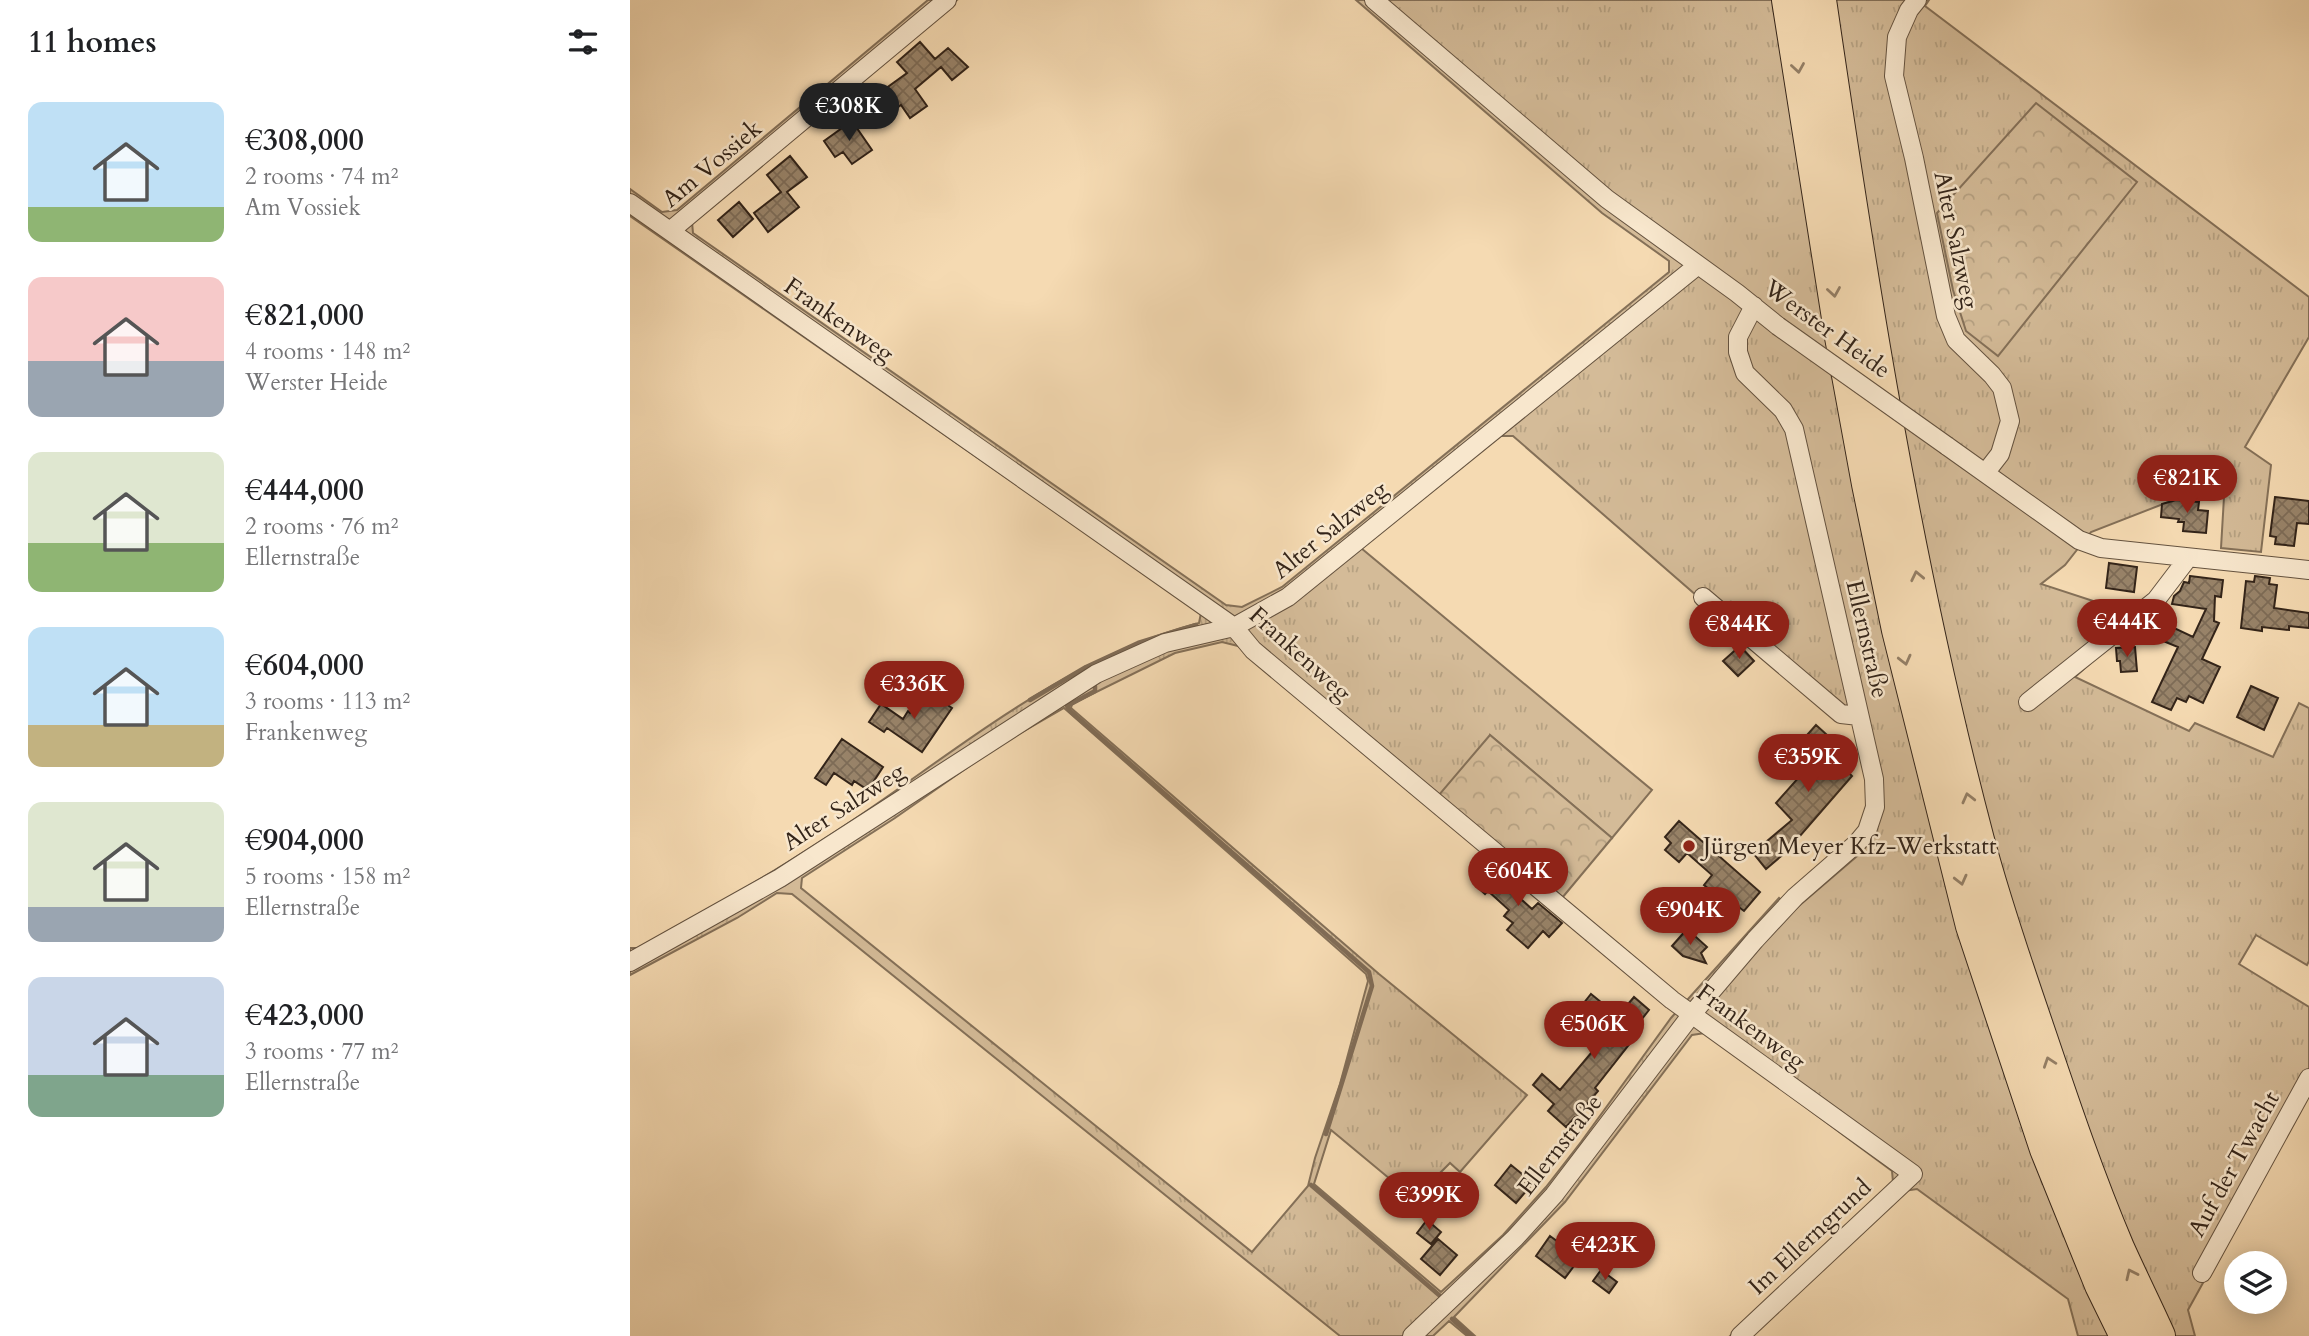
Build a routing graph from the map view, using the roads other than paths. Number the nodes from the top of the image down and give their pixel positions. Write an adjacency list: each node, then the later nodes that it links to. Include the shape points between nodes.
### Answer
1 (947, 0): 7 (street, Am Vossiek)
2 (1374, 0): 8 (street, Werster Heide, via 1607,200)
3 (1788, 0): 24 (highway, one-way to 24, via 1870,497 1904,657 1972,926 2046,1149)
4 (1819, 0): 25 (highway, one-way to 4, via 2073,1133 1978,842 1937,669 1875,365)
5 (1917, 0): 10 (street, Alter Salzweg, via 1897,37 1894,76 1946,316 1956,340 2002,388 2010,421 2000,454)
6 (630, 203): 7 (street, Frankenweg)
7 (670, 232): 14 (street, Frankenweg)
8 (1698, 265): 9 (street, Werster Heide); 14 (street, Alter Salzweg, via 1288,597)
9 (1754, 306): 10 (street, Werster Heide, bridge); 16 (street, Ellernstraße, via 1738,337 1738,352 1745,373 1783,411 1794,429)
10 (1986, 472): 11 (street, Werster Heide, via 2079,540 2101,548)
11 (2188, 558): 12 (street, Werster Heide); 15 (street, via 2155,600)
12 (2309, 570)
13 (1703, 597): 16 (street, via 1841,714)
14 (1234, 627): 17 (street, Alter Salzweg, via 1166,643 1096,674 780,877); 18 (street, Frankenweg, via 1253,650)
15 (2028, 702)
16 (1858, 716): 18 (street, Ellernstraße, via 1875,788 1867,831 1794,897)
17 (630, 962)
18 (1692, 1014): 20 (street, Frankenweg); 22 (street, Ellernstraße, via 1554,1195)
19 (2309, 1078): 21 (street, Auf der Twacht)
20 (1913, 1174): 23 (street, Im Ellerngrund)
21 (2203, 1273)
22 (1412, 1336)
23 (1740, 1336)
24 (2126, 1336)
25 (2159, 1336)

